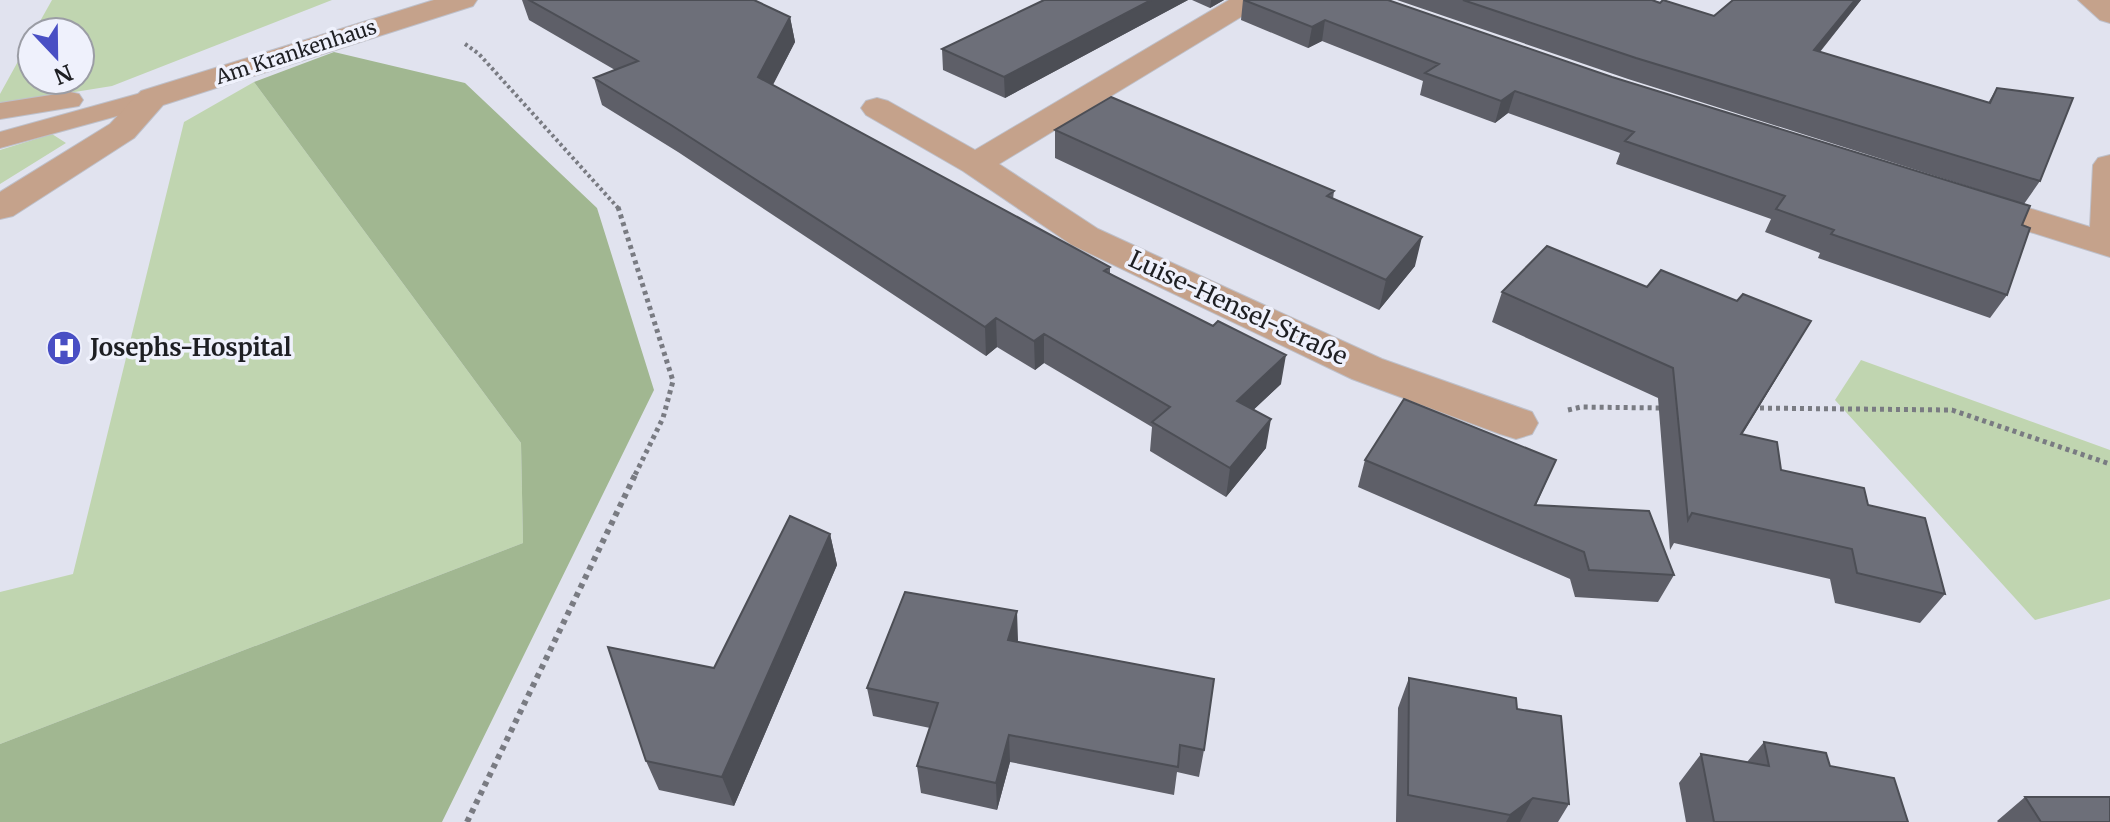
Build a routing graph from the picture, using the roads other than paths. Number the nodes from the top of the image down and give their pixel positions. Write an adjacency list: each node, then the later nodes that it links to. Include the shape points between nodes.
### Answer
1 (463, 0): 4 (street, Am Krankenhaus)
2 (1249, 0): 10 (street)
3 (2091, 0): 5 (street)
4 (417, 6): 6 (street, Am Krankenhaus)
5 (2110, 14)
6 (152, 98): 8 (lane, via 68,100); 9 (lane, Am Krankenhaus); 13 (street, Am Krankenhaus, via 122,131)
7 (877, 108): 10 (street, Luise-Hensel-Straße)
8 (0, 111)
9 (0, 140)
10 (975, 164): 15 (street, Luise-Hensel-Straße, via 1085,237 1367,369)
11 (2110, 165): 14 (street)
12 (1944, 193): 14 (street)
13 (0, 208)
14 (2109, 245)
15 (1516, 423)

